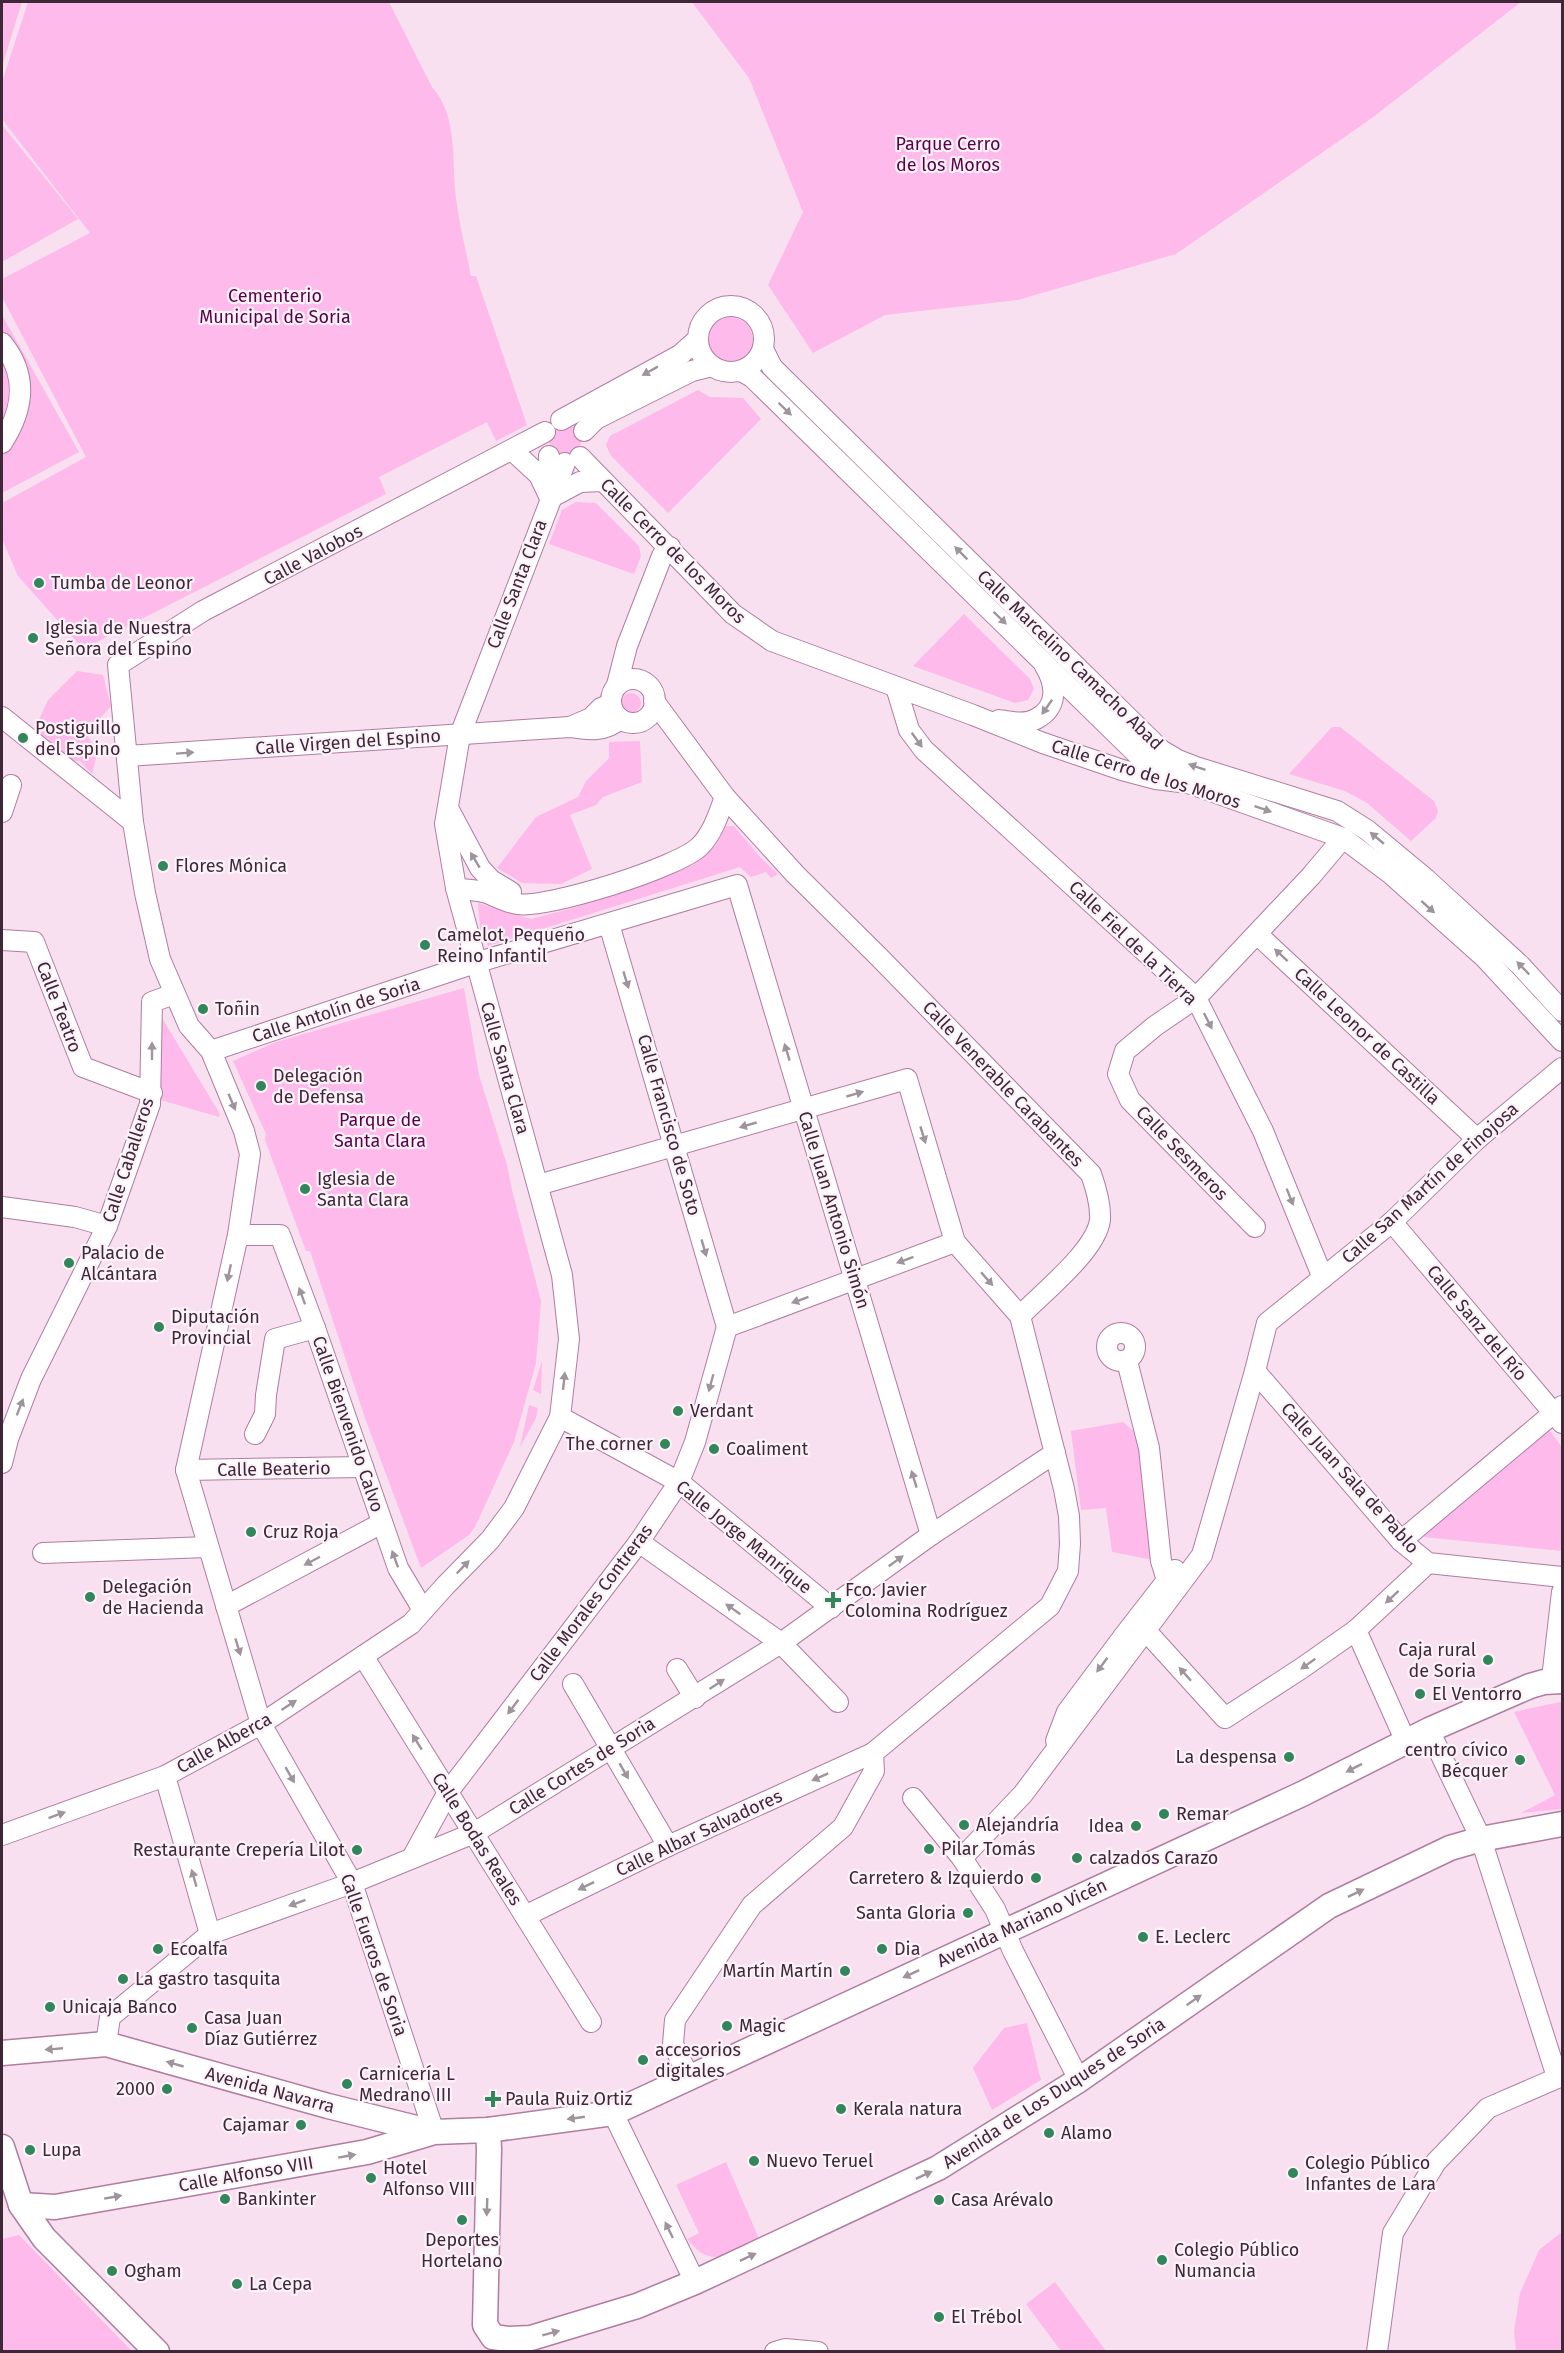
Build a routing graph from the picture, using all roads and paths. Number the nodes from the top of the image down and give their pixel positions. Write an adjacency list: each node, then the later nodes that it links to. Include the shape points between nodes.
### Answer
1 (698, 339): 3 (street, via 706,318 725,307 736,307 756,317 762,327); 4 (street, via 700,350); 6 (street, Calle Valobos, one-way to 6, via 680,355)
2 (2, 343): 8 (street, via 12,356 20,382 20,402)
3 (763, 350): 5 (street, via 758,360); 42 (street, Calle Marcelino Camacho Abad, one-way to 3, via 1520,965 1367,830 1336,811 1196,767 1161,750 772,367)
4 (712, 366): 5 (street); 7 (street, via 692,371 596,419)
5 (741, 371): 15 (street, Calle Marcelino Camacho Abad, one-way to 15, via 753,377)
6 (561, 420): 7 (street, via 575,422); 10 (street, Calle Valobos, via 555,422)
7 (584, 431): 10 (street, Calle Santa Clara, via 586,445)
8 (2, 443)
9 (512, 450): 10 (street, Calle Valobos); 12 (street, Calle Santa Clara, via 539,475); 25 (street, Calle Valobos, via 203,611 118,666)
10 (557, 451): 11 (street, Calle Cerro de los Moros); 12 (street, Calle Santa Clara)
11 (603, 481): 12 (street, Calle Santa Clara, via 580,482); 13 (street, Calle Cerro de los Moros)
12 (550, 498): 23 (street, Calle Santa Clara)
13 (670, 547): 14 (street, via 662,556); 17 (street, Calle Cerro de los Moros, via 733,614 760,634)
14 (627, 646): 16 (street); 19 (street)
15 (1038, 655): 20 (street, Calle Cerro de los Moros, one-way to 20, via 1053,679 1055,690 1044,713 1036,720 1017,723); 26 (street, Calle Marcelino Camacho Abad, via 1137,754 1156,769)
16 (639, 680): 18 (street, via 650,688); 19 (street, via 627,680)
17 (896, 687): 20 (street, Calle Cerro de los Moros); 41 (street, Calle Fiel de la Tierra, one-way to 41, via 909,730 924,750)
18 (654, 701): 22 (street, via 652,712); 24 (street, Calle Venerable Carabantes)
19 (616, 703): 22 (street, via 632,723); 23 (street, Calle Virgen del Espino, via 570,727)
20 (973, 715): 26 (street, Calle Cerro de los Moros, via 1122,770)
21 (2, 717): 31 (street)
22 (644, 720): 24 (street, Calle Venerable Carabantes)
23 (460, 735): 25 (street, Calle Virgen del Espino, one-way to 23); 29 (street, Calle Santa Clara)
24 (680, 736): 28 (street, Calle Venerable Carabantes)
25 (127, 756): 31 (street)
26 (1188, 783): 32 (street, Calle Cerro de los Moros, one-way to 32)
27 (11, 785): 30 (street)
28 (725, 797): 35 (street, via 701,846 683,859); 59 (street, Calle Venerable Carabantes, via 795,874 1091,1174 1100,1221 1089,1248)
29 (448, 808): 34 (street, Calle Santa Clara, via 445,824); 35 (street, one-way to 29, via 491,880 480,868)
30 (2, 812)
31 (133, 822): 40 (street, via 160,959)
32 (1343, 838): 37 (street); 43 (street, Calle Cerro de los Moros, one-way to 43, via 1391,874 1484,957)
33 (738, 885): 36 (street, Calle Antolín de Soria); 47 (street, Calle Juan Antonio Simón, one-way to 33)
34 (456, 888): 35 (street, via 484,892 517,904); 39 (street, Calle Santa Clara)
35 (538, 904)
36 (609, 924): 39 (street, Calle Antolín de Soria); 49 (street, Calle Francisco de Soto, one-way to 49)
37 (1257, 934): 41 (street); 48 (street, Calle Leonor de Castilla, one-way to 37)
38 (2, 940): 46 (street, Calle Teatro, via 34,942 83,1067)
39 (475, 963): 44 (street, Calle Antolín de Soria); 50 (street, Calle Santa Clara)
40 (174, 994): 44 (street, via 189,1026); 46 (street, Calle Caballeros, one-way to 40, via 152,1002)
41 (1196, 998): 54 (street, Calle Sesmeros, via 1125,1050 1118,1074 1130,1100); 57 (street, Calle Fiel de la Tierra, one-way to 57, via 1263,1131)
42 (1563, 1011)
43 (1563, 1041)
44 (211, 1051): 55 (street, one-way to 55, via 250,1154)
45 (1563, 1068): 48 (street, Calle San Martín de Finojosa)
46 (152, 1093): 53 (street, Calle Caballeros)
47 (804, 1108): 49 (street, one-way to 49); 56 (street, one-way to 56, via 907,1079); 58 (street, Calle Juan Antonio Simón)
48 (1477, 1139): 52 (street, Calle San Martín de Finojosa)
49 (675, 1146): 50 (street); 60 (street, Calle Francisco de Soto, one-way to 60)
50 (538, 1185): 65 (street, Calle Santa Clara, one-way to 50, via 569,1339 562,1275)
51 (2, 1208): 53 (street, via 75,1217)
52 (1392, 1222): 57 (street, Calle San Martín de Finojosa); 64 (street, Calle Sanz del Río)
53 (107, 1227): 69 (street, Calle Caballeros, one-way to 53, via 31,1379)
54 (1255, 1227)
55 (238, 1235): 61 (street, Calle Bienvenido Calvo, one-way to 55, via 280,1235); 71 (street, one-way to 71)
56 (955, 1242): 58 (street, one-way to 58); 59 (street, one-way to 59)
57 (1323, 1278): 63 (street, Calle San Martín de Finojosa, via 1267,1323)
58 (855, 1279): 60 (street, one-way to 60); 74 (street, Calle Juan Antonio Simón, one-way to 58)
59 (1020, 1316): 67 (street)
60 (727, 1327): 72 (street, Calle Morales Contreras, one-way to 72, via 695,1442)
61 (315, 1328): 66 (street, via 275,1339 266,1414); 70 (street, Calle Bienvenido Calvo)
62 (1127, 1361): 81 (street, via 1149,1448 1161,1561)
63 (1255, 1371): 68 (street, Calle San Martín de Finojosa); 75 (street, Calle Juan Sala de Pablo)
64 (1560, 1414): 75 (street)
65 (560, 1417): 72 (street, Calle Jorge Manrique); 85 (street, Calle Santa Clara, one-way to 65, via 490,1540 514,1508)
66 (255, 1434)
67 (1055, 1453): 74 (street, Calle Cortes de Soria); 100 (street, via 1069,1516 1070,1544 1068,1571 1050,1606)
68 (1230, 1459): 81 (street, Calle San Martín de Finojosa, via 1215,1478 1190,1551); 87 (street, Calle San Martín de Finojosa, via 1202,1555)
69 (2, 1463)
70 (363, 1467): 71 (street, Calle Beaterio); 73 (street, Calle Bienvenido Calvo)
71 (186, 1470): 77 (street, Calle Fueros de Soria)
72 (679, 1482): 76 (street, Calle Morales Contreras); 84 (street, Calle Jorge Manrique)
73 (382, 1523): 83 (street, one-way to 83); 85 (street, Calle Bienvenido Calvo, one-way to 73, via 398,1568)
74 (931, 1535): 84 (street, Calle Cortes de Soria, one-way to 74)
75 (1401, 1541): 79 (street, Calle Juan Sala de Pablo)
76 (639, 1542): 89 (street, one-way to 76); 103 (street, Calle Morales Contreras, one-way to 103)
77 (208, 1547): 78 (street); 83 (street, Calle Fueros de Soria)
78 (43, 1552)
79 (1428, 1563): 80 (street, Calle Juan Sala de Pablo); 86 (street, one-way to 86)
80 (1563, 1577)
81 (1167, 1580): 88 (street, Calle San Martín de Finojosa)
82 (1563, 1592): 92 (street)
83 (226, 1606): 96 (street, Calle Fueros de Soria, one-way to 96)
84 (831, 1608): 89 (street, Calle Cortes de Soria)
85 (423, 1610): 90 (street, Calle Alberca, via 411,1624)
86 (1356, 1630): 87 (street, one-way to 87, via 1225,1718); 98 (street)
87 (1146, 1631): 88 (street); 101 (street, Calle San Martín de Finojosa)
88 (1123, 1637): 101 (street, Calle San Martín de Finojosa, one-way to 101, via 1067,1712)
89 (781, 1643): 94 (street, Calle Cortes de Soria, one-way to 89); 95 (street)
90 (363, 1656): 96 (street, Calle Alberca, one-way to 90); 103 (street, Calle Bodas Reales, one-way to 90)
91 (677, 1669): 94 (street)
92 (1559, 1674): 97 (street, Avenida Mariano Vicén, via 1530,1673 1459,1709)
93 (573, 1684): 99 (street)
94 (695, 1698): 99 (street, Calle Cortes de Soria)
95 (838, 1702)
96 (261, 1724): 102 (street, Calle Alberca); 112 (street, Calle Fueros de Soria, one-way to 112)
97 (1429, 1730): 98 (street, Avenida Mariano Vicén); 108 (street)
98 (1406, 1742): 114 (street, Avenida Mariano Vicén, one-way to 114)
99 (610, 1748): 106 (street, Calle Cortes de Soria); 109 (street, one-way to 109)
100 (873, 1753): 109 (street, Calle Albar Salvadores, one-way to 109); 120 (street, via 874,1771 843,1827 752,1905 675,2020 673,2044)
101 (1049, 1760): 111 (street, Calle San Martín de Finojosa, via 1023,1794)
102 (165, 1776): 107 (street, Calle Alberca, one-way to 102); 115 (street, one-way to 102)
103 (448, 1792): 106 (street, Calle Bodas Reales); 110 (street, Calle Morales Contreras)
104 (913, 1798): 111 (street)
105 (1563, 1824): 108 (street, Avenida de Los Duques de Soria)
106 (474, 1833): 110 (street, Calle Cortes de Soria); 113 (street, Calle Bodas Reales)
107 (2, 1835)
108 (1481, 1839): 119 (street); 121 (street, Avenida de Los Duques de Soria, one-way to 108, via 1329,1906 1450,1848)
109 (668, 1846): 113 (street, Calle Albar Salvadores, one-way to 113)
110 (412, 1858): 112 (street, Calle Cortes de Soria)
111 (962, 1858): 114 (street, via 995,1909)
112 (352, 1883): 115 (street, Calle Cortes de Soria, one-way to 115); 124 (street, Calle Fueros de Soria)
113 (525, 1916): 116 (street, Calle Bodas Reales)
114 (1004, 1931): 120 (street, Avenida Mariano Vicén, one-way to 120); 121 (street)
115 (210, 1934): 117 (street, Calle Cortes de Soria, via 110,2017)
116 (591, 2022)
117 (106, 2044): 118 (street, one-way to 118); 124 (street, Avenida Navarra, one-way to 117)
118 (2, 2053)
119 (1560, 2076): 134 (street, via 1488,2108 1436,2162 1393,2233)
120 (689, 2077): 122 (street, Avenida Mariano Vicén)
121 (1079, 2080): 129 (street, Avenida de Los Duques de Soria, one-way to 121, via 938,2168)
122 (613, 2113): 123 (street, Avenida Mariano Vicén, one-way to 123); 129 (street, one-way to 122)
123 (488, 2130): 124 (street, Avenida Mariano Vicén); 130 (street, one-way to 130, via 484,2318 487,2330)
124 (434, 2132): 127 (street, Calle Alfonso VIII, one-way to 124, via 367,2152)
125 (2, 2147): 126 (street)
126 (21, 2205): 127 (street, Calle Alfonso VIII); 128 (street)
127 (56, 2207): 128 (street)
128 (44, 2238): 131 (street)
129 (695, 2282): 130 (street, Avenida de Los Duques de Soria, one-way to 129, via 554,2332 637,2306)
130 (499, 2344)
131 (157, 2352)
132 (775, 2352): 133 (street)
133 (818, 2352)
134 (1377, 2352)

